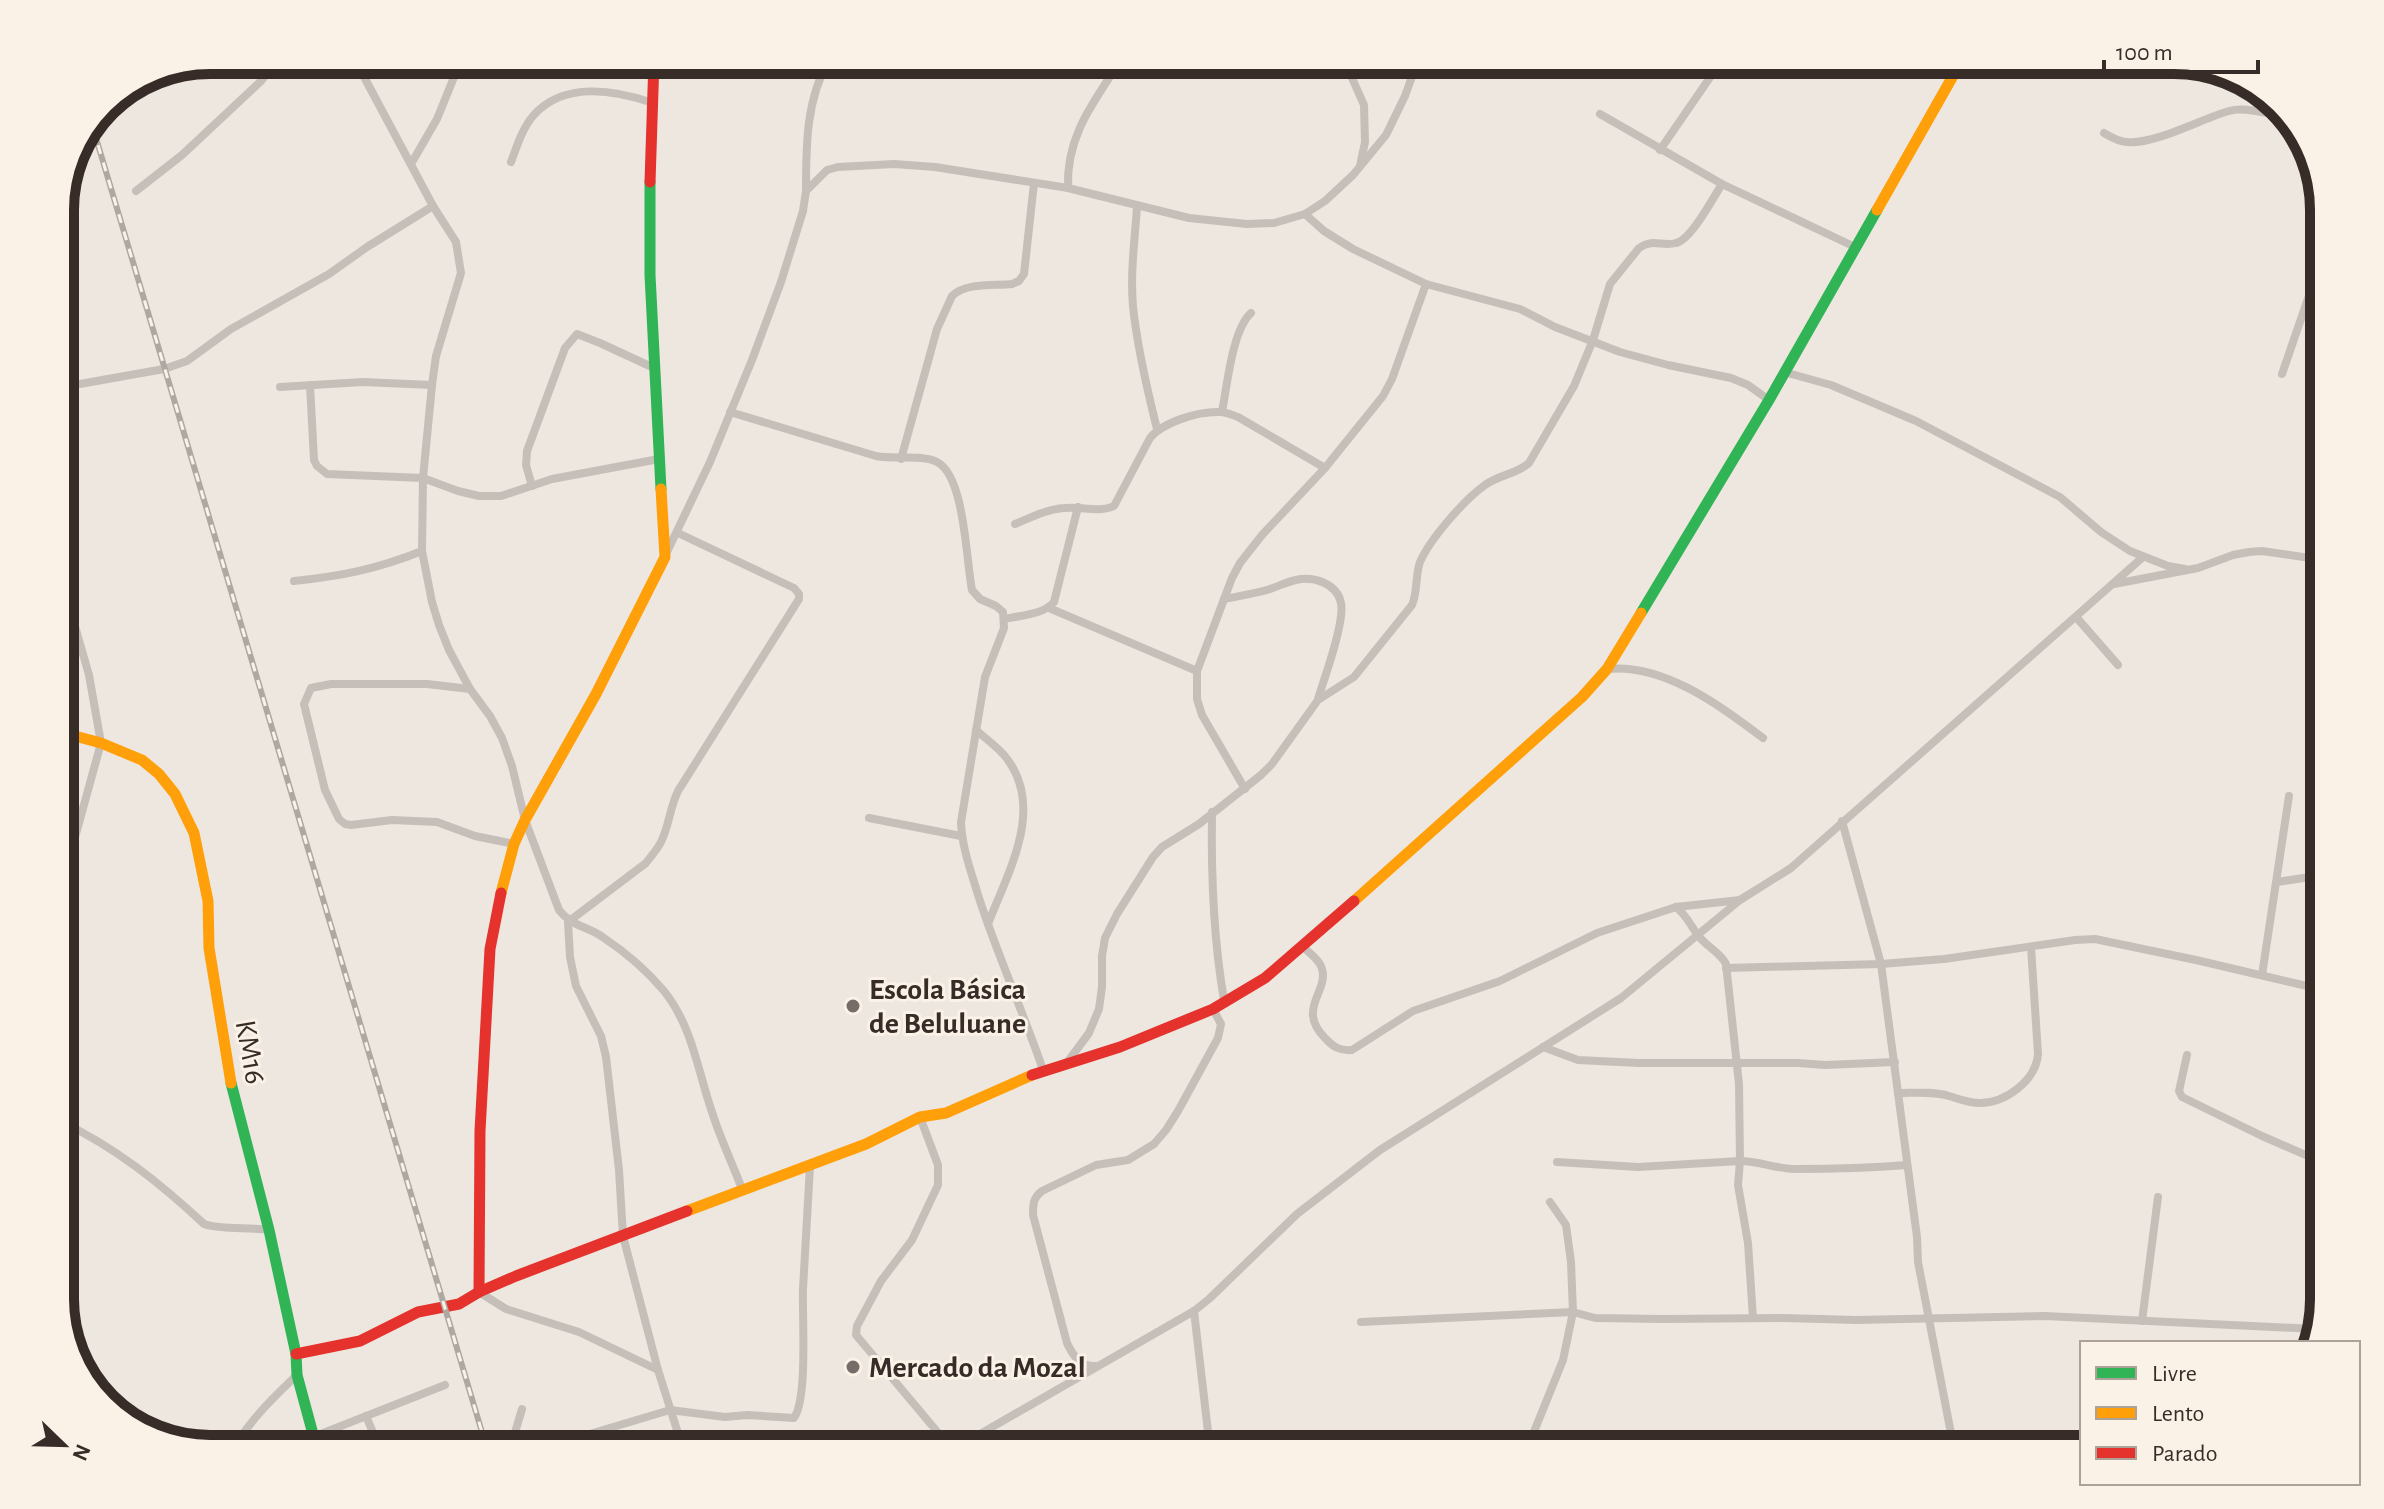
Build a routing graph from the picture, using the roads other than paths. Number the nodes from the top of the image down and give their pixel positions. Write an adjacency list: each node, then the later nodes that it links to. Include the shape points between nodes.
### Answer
1 (267, 74): 24 (street)
2 (363, 74): 19 (street)
3 (455, 74): 19 (street)
4 (654, 74): 11 (street)
5 (822, 74): 25 (street, via 809,114)
6 (1112, 74): 23 (street, via 1075,137)
7 (1350, 74): 15 (street, via 1364,105)
8 (1413, 74): 17 (street, via 1386,135)
9 (1712, 74): 16 (street)
10 (1954, 74): 29 (street)
11 (653, 103): 18 (street, via 613,92 573,93 550,101 533,116); 34 (street)
12 (1600, 114): 16 (street)
13 (2270, 114): 14 (street, via 2229,111 2134,142)
14 (2104, 133)
15 (1365, 142): 17 (street); 20 (street)
16 (1660, 150): 22 (street)
17 (1373, 151): 20 (street)
18 (511, 162)
19 (411, 164): 26 (street)
20 (1360, 167): 28 (street)
21 (1034, 183): 23 (street); 25 (street, via 894,164 827,170); 46 (street, via 1024,274 1012,284 964,289 952,296 937,329)
22 (1722, 184): 29 (street); 33 (street, via 1686,239 1644,244 1626,264 1606,293)
23 (1068, 188): 27 (street)
24 (136, 191)
25 (806, 191): 42 (street, via 781,282)
26 (433, 206): 37 (street, via 187,361); 39 (street, via 456,242 461,273)
27 (1137, 206): 28 (street, via 1247,224); 44 (street, via 1133,306)
28 (1305, 214): 30 (street, via 1353,249)
29 (1855, 247): 35 (street)
30 (1426, 284): 33 (street, via 1520,309); 47 (street, via 1383,396)
31 (2310, 293): 36 (street)
32 (1251, 313): 43 (street, via 1235,345)
33 (1593, 340): 41 (street, via 1620,352 1731,378); 69 (street, via 1574,386 1529,463 1473,495 1421,560 1412,605 1354,677)
34 (654, 368): 45 (street); 49 (street, via 577,334 565,348 527,451)
35 (1784, 372): 41 (street); 55 (street, via 1859,396 1971,448 2060,497 2112,540)
36 (2282, 374)
37 (74, 385)
38 (310, 385): 39 (street); 40 (street); 48 (street, via 314,460 323,472)
39 (432, 385): 48 (street)
40 (280, 387)
41 (1769, 400): 66 (street)
42 (730, 412): 46 (street); 52 (street)
43 (1222, 412): 44 (street, via 1167,422); 47 (street)
44 (1157, 429): 50 (street, via 1114,506)
45 (659, 459): 49 (street); 54 (street)
46 (901, 459): 63 (street, via 923,458 945,467 962,515 972,590)
47 (1325, 468): 60 (street, via 1248,553)
48 (423, 478): 49 (street, via 479,496 501,496); 53 (street)
49 (532, 486)
50 (1078, 507): 51 (street, via 1055,509); 61 (street)
51 (1015, 524)
52 (678, 533): 54 (street); 87 (street, via 794,588 799,599 678,791 654,852)
53 (422, 551): 58 (street, via 361,572); 68 (street, via 439,625)
54 (665, 557): 78 (street)
55 (2143, 557): 57 (street); 59 (street)
56 (2310, 558): 57 (street, via 2262,551)
57 (2185, 569): 59 (street)
58 (294, 581)
59 (2113, 584): 62 (street)
60 (1224, 599): 67 (street); 69 (street, via 1294,580 1323,582 1335,590 1341,604 1339,625)
61 (1049, 608): 63 (street); 67 (street)
62 (2077, 618): 65 (street); 79 (street)
63 (1005, 619): 70 (street, via 989,661)
64 (74, 623): 73 (street)
65 (2118, 665)
66 (1607, 669): 72 (street, via 1637,669 1681,686); 90 (street)
67 (1197, 671): 74 (street, via 1202,715)
68 (470, 689): 78 (street, via 502,738); 82 (street, via 401,684 311,688 304,704 325,790 345,824 437,822)
69 (1318, 700): 74 (street, via 1272,764)
70 (976, 730): 80 (street); 88 (street, via 1004,756 1016,777 1024,819 1019,848)
71 (74, 736): 73 (street, KM16)
72 (1763, 738)
73 (101, 743): 81 (street); 115 (street, KM16, via 142,760 159,774 194,833 208,901 209,948 230,1079)
74 (1245, 789): 76 (street)
75 (2289, 796): 84 (street)
76 (1212, 812): 96 (street, via 1212,904); 102 (street, via 1162,847 1117,914 1105,938 1099,1009)
77 (869, 818): 80 (street)
78 (525, 820): 82 (street); 87 (street, via 552,896)
79 (1842, 821): 85 (street, via 1791,868); 92 (street)
80 (961, 836): 88 (street)
81 (74, 841)
82 (514, 844): 117 (street, via 490,949 480,1131)
83 (2310, 877): 84 (street)
84 (2277, 882): 94 (street)
85 (1740, 900): 86 (street); 89 (street)
86 (1676, 907): 89 (street); 90 (street, via 1597,933 1500,981 1413,1011 1352,1050 1342,1051 1317,1030 1313,1009 1323,970)
87 (568, 922): 112 (street, via 603,937 663,989 681,1014); 116 (street, via 576,986 606,1057)
88 (988, 924): 103 (street)
89 (1698, 936): 93 (street, via 1720,955); 98 (street, via 1621,998)
90 (1302, 946): 96 (street, via 1250,988)
91 (2031, 947): 92 (street); 94 (street, via 2095,939); 104 (street, via 2038,1054 2025,1082 1992,1102)
92 (1881, 964): 93 (street); 100 (street)
93 (1726, 968): 101 (street)
94 (2262, 975): 95 (street)
95 (2310, 987)
96 (1224, 1000): 97 (street)
97 (1213, 1009): 102 (street); 126 (street, via 1221,1024 1218,1038 1154,1144 1128,1160 1096,1165 1042,1191 1033,1203 1067,1343 1076,1359)
98 (1543, 1047): 101 (street, via 1578,1060); 118 (street, via 1380,1150 1297,1214)
99 (2187, 1055): 107 (street, via 2182,1097)
100 (1895, 1062): 101 (street); 104 (street)
101 (1736, 1064): 108 (street)
102 (1065, 1065): 103 (street)
103 (1043, 1070): 105 (street, via 946,1113)
104 (1898, 1093): 110 (street)
105 (920, 1117): 111 (street); 140 (street, via 938,1165 938,1185 856,1335)
106 (74, 1128): 115 (street, via 141,1168 204,1224)
107 (2310, 1157)
108 (1740, 1161): 109 (street, via 1638,1167); 110 (street, via 1799,1169); 120 (street)
109 (1557, 1162)
110 (1907, 1165): 121 (street)
111 (810, 1166): 112 (street); 131 (street, via 803,1378 797,1413 794,1418 725,1417)
112 (742, 1189): 116 (street)
113 (2158, 1197): 122 (street)
114 (1550, 1202): 119 (street, via 1566,1225)
115 (269, 1230): 125 (street, KM16)
116 (623, 1236): 117 (street); 127 (street)
117 (479, 1292): 125 (street, via 459,1304 418,1312 349,1345); 127 (street, via 506,1309 579,1332)
118 (1194, 1311): 126 (street); 142 (street)
119 (1573, 1312): 120 (street, via 1595,1318); 123 (street); 143 (street, via 1563,1360)
120 (1753, 1318): 121 (street)
121 (1927, 1319): 122 (street, via 2045,1316); 144 (street)
122 (2142, 1321): 124 (street)
123 (1361, 1322)
124 (2306, 1329)
125 (296, 1354): 128 (street, KM16)
126 (1096, 1366): 141 (street)
127 (658, 1370): 131 (street)
128 (297, 1375): 133 (street); 134 (street, KM16)
129 (445, 1385): 132 (street)
130 (522, 1409): 137 (street)
131 (670, 1410): 138 (street); 139 (street)
132 (366, 1416): 135 (street); 136 (street)
133 (242, 1435)
134 (313, 1435)
135 (330, 1435)
136 (374, 1435)
137 (514, 1435)
138 (586, 1435)
139 (678, 1435)
140 (939, 1435)
141 (978, 1435)
142 (1208, 1435)
143 (1533, 1435)
144 (1951, 1435)

